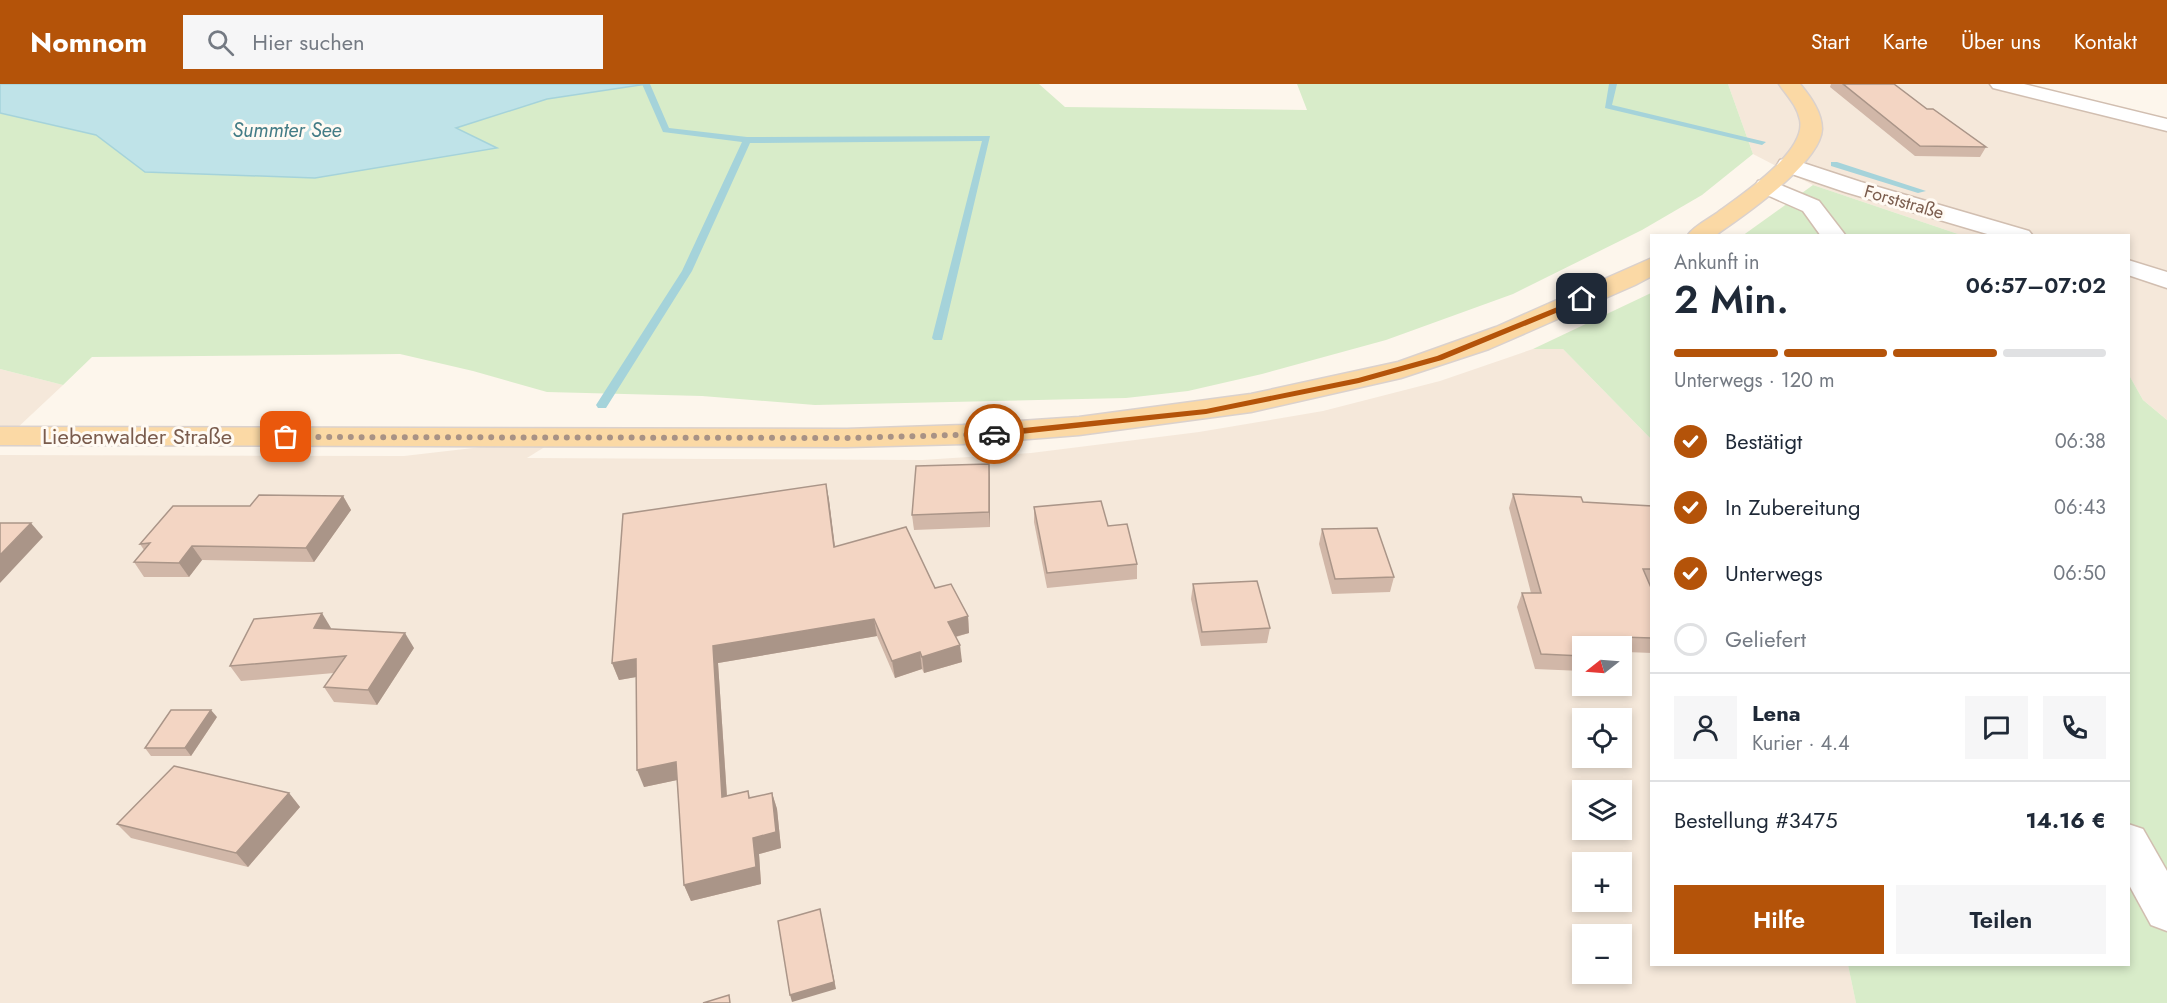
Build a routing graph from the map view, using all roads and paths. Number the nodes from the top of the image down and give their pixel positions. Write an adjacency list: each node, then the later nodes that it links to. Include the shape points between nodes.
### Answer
1 (1789, 84): 4 (main road, via 1809,115 1811,132)
2 (2000, 84): 3 (street)
3 (2167, 125)
4 (1788, 165): 5 (main road); 8 (street, Forststraße)
5 (1766, 186): 6 (main road); 7 (street, via 1811,206)
6 (1702, 234)
7 (1832, 234)
8 (2014, 234)
9 (2167, 262): 11 (street)
10 (1650, 266): 14 (main road, Liebenwalder Straße, via 1553,312 1439,358 1359,380 1206,411 1040,430 933,437)
11 (2130, 266)
12 (2130, 267): 13 (street)
13 (2167, 280)
14 (0, 436)
15 (2130, 846): 16 (street)
16 (2167, 911)

